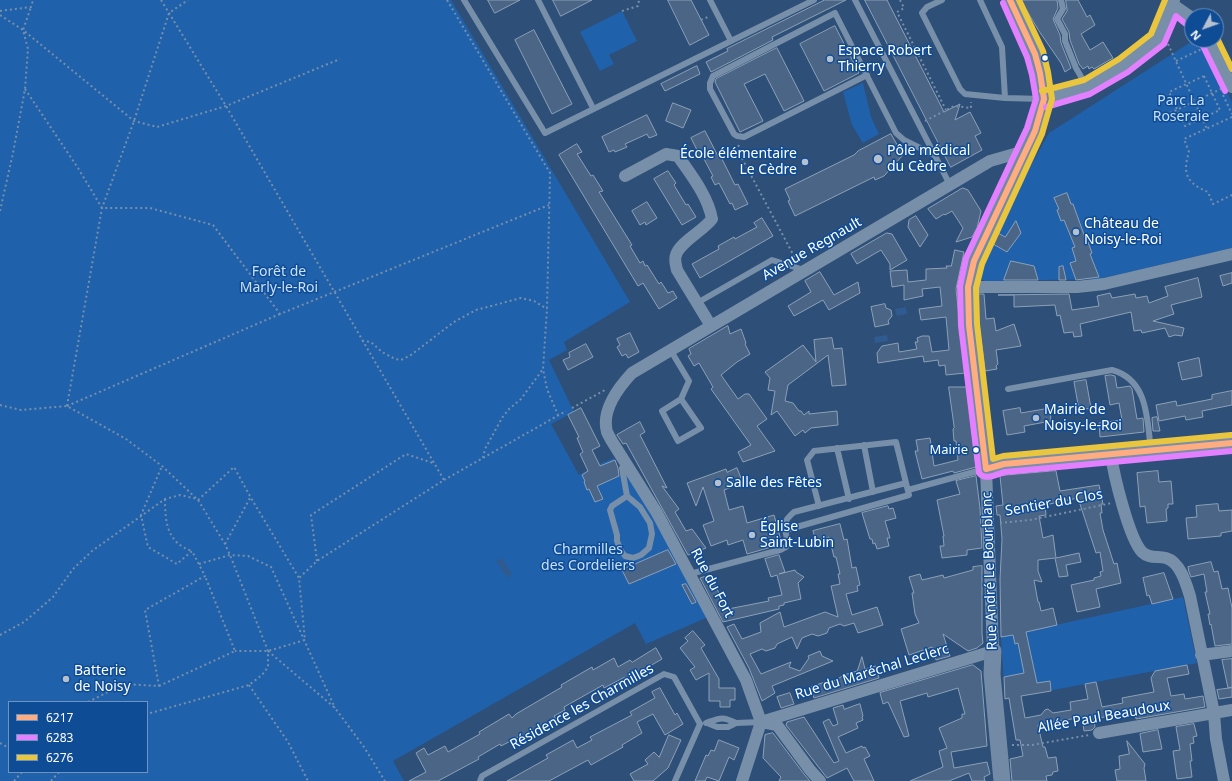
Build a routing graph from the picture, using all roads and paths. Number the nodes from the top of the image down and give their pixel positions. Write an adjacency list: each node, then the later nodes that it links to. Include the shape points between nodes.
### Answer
1 (33, 0): 17 (path)
2 (162, 0): 21 (path)
3 (188, 0): 21 (path)
4 (447, 0): 58 (path, via 550,173)
5 (464, 0): 42 (lane, via 545,133)
6 (538, 0): 42 (lane)
7 (639, 0): 19 (path, via 638,6)
8 (710, 0): 24 (lane)
9 (814, 0): 24 (lane)
10 (856, 0): 50 (lane)
11 (900, 0): 44 (path, via 904,8 897,12)
12 (942, 0): 37 (lane, via 927,7 922,13 960,89 965,94)
13 (980, 0): 37 (lane, via 1002,46)
14 (1010, 0): 38 (street, Rue André Le Bourblanc, via 1035,54)
15 (1061, 0): 33 (lane, via 1063,9 1057,19 1065,34 1065,41 1076,68)
16 (1173, 2): 20 (street); 33 (street, via 1158,39 1123,66)
17 (32, 7): 18 (path); 23 (path)
18 (0, 11)
19 (622, 11)
20 (1184, 11)
21 (169, 13): 41 (path); 49 (path)
22 (0, 15): 23 (path)
23 (23, 30): 35 (path, via 28,49); 49 (path)
24 (731, 41): 42 (lane)
25 (1167, 42): 29 (path)
26 (1200, 48): 29 (path)
27 (1207, 48): 34 (street)
28 (340, 59): 41 (path)
29 (1176, 61): 32 (path)
30 (867, 75): 52 (lane); 52 (lane, via 835,13 713,76 710,89 734,134); 54 (lane, via 896,133 904,140)
31 (1218, 83): 34 (path)
32 (1186, 84): 36 (path, via 1204,76); 40 (path); 43 (path, via 1169,92)
33 (1087, 87): 38 (street)
34 (1226, 88): 36 (path); 46 (path)
35 (25, 89): 59 (path); 60 (path)
36 (1212, 93): 40 (path); 48 (path, via 1220,110)
37 (1005, 98): 38 (lane)
38 (1044, 99): 53 (street, Rue André Le Bourblanc, via 1035,130)
39 (971, 101): 44 (path, via 970,108 954,106)
40 (1195, 101): 43 (path); 48 (path)
41 (226, 106): 49 (path, via 157,127); 64 (path)
42 (593, 108)
43 (1178, 109): 45 (path); 48 (path, via 1185,126)
44 (946, 110): 50 (path)
45 (1170, 112)
46 (1232, 114)
47 (1232, 117): 51 (path)
48 (1202, 118): 51 (path)
49 (134, 121): 59 (path)
50 (918, 123): 54 (lane)
51 (1207, 128): 57 (path, via 1184,139 1190,152 1186,164 1188,177 1197,187 1208,192 1213,204)
52 (744, 137): 62 (path, via 737,149 794,256)
53 (1025, 151): 56 (street, Avenue Regnault, via 990,162); 63 (street, Rue André Le Bourblanc, via 974,260)
54 (934, 155): 56 (lane)
55 (625, 176): 65 (street, via 666,154 678,156 693,178 710,208 712,219 680,247 675,262 677,270)
56 (950, 185): 62 (street, Avenue Regnault)
57 (1232, 195)
58 (549, 205): 64 (path); 66 (path)
59 (102, 208): 67 (path, via 150,208 213,225); 76 (path)
60 (0, 211)
61 (1232, 254): 63 (street, via 1104,284 1078,287)
62 (805, 271): 65 (lane, via 772,260); 68 (street, Avenue Regnault)
63 (968, 287): 89 (street, Rue André Le Bourblanc, via 969,325)
64 (334, 292): 67 (path); 69 (path)
65 (697, 303): 68 (street)
66 (547, 308): 69 (path, via 521,298 476,310 454,322 401,360 382,352 371,342); 71 (path)
67 (280, 314): 76 (path)
68 (711, 326): 70 (street, Avenue Regnault)
69 (362, 341): 87 (path)
70 (671, 351): 72 (street, Avenue Regnault, via 632,373); 74 (lane, via 689,381)
71 (543, 369): 79 (path, via 547,389); 85 (path, via 521,399 502,418 485,449)
72 (621, 384): 77 (path, via 610,387); 86 (street, Rue du Fort, via 606,416 607,431)
73 (1008, 389): 83 (lane, via 1112,370 1122,373 1131,380 1144,399)
74 (681, 400): 74 (lane, via 701,428 678,441 662,411)
75 (0, 405): 76 (path, via 21,410)
76 (67, 406): 88 (path, via 126,439)
77 (572, 408)
78 (566, 411): 79 (path)
79 (558, 415): 85 (path)
80 (1232, 443): 83 (street)
81 (864, 445): 82 (lane); 91 (lane, via 896,442); 93 (lane)
82 (837, 448): 97 (lane); 100 (lane, via 814,450 807,460)
83 (1151, 452): 84 (street)
84 (1111, 455): 89 (street, via 1004,464); 99 (street)
85 (483, 458): 90 (path)
86 (624, 461): 94 (lane, via 622,468); 109 (street, Rue du Fort, via 657,513)
87 (434, 464): 90 (path); 107 (path, via 406,454 311,515)
88 (162, 466): 98 (path); 101 (path)
89 (986, 469): 92 (lane); 102 (street, Rue André Le Bourblanc)
90 (444, 480): 107 (path)
91 (906, 483): 92 (lane); 93 (lane)
92 (908, 490): 103 (lane, via 909,495)
93 (873, 492): 97 (lane)
94 (627, 496): 94 (lane, via 640,507 650,523 652,534 649,548 633,558 625,556 621,551 610,510)
95 (251, 498): 98 (path, via 234,467); 104 (path); 111 (path)
96 (165, 499): 98 (path, via 180,495); 101 (path); 105 (path, via 168,531 182,548)
97 (849, 499): 100 (lane)
98 (198, 500): 104 (path)
99 (1122, 500): 102 (path, Sentier du Clos, via 1030,520); 118 (street, via 1129,524 1143,553 1149,557 1166,558 1180,570 1190,596)
100 (818, 506): 103 (lane, via 794,512 784,523)
101 (141, 515): 105 (path, via 148,547 177,564); 112 (path, via 92,551 73,569 53,597 24,622)
102 (989, 524): 117 (street, Rue André Le Bourblanc)
103 (786, 530): 109 (lane, via 788,543 780,550)
104 (225, 544): 106 (path)
105 (192, 551): 108 (path)
106 (230, 555): 108 (path); 113 (path, via 248,556 271,567); 116 (path)
107 (317, 561): 111 (path)
108 (199, 564): 110 (path)
109 (690, 574): 126 (street, Rue du Fort, via 746,680)
110 (205, 576): 115 (path); 120 (path, via 145,610)
111 (299, 578): 113 (path)
112 (0, 635)
113 (305, 640): 116 (path); 122 (path)
114 (1232, 650): 118 (street)
115 (235, 651): 116 (path); 120 (path)
116 (268, 651): 119 (path, via 268,667); 122 (path)
117 (993, 651): 126 (street, Rue du Maréchal Leclerc); 129 (street, Rue André Le Bourblanc, via 992,674)
118 (1201, 655): 125 (street)
119 (249, 685): 124 (path); 134 (path, via 288,742)
120 (159, 686): 121 (path, via 124,684)
121 (90, 701)
122 (336, 708): 135 (path)
123 (1232, 710): 125 (street, Allée Paul Beaudoux)
124 (148, 714)
125 (1214, 714): 128 (street, Allée Paul Beaudoux); 141 (street)
126 (761, 722): 127 (lane, via 736,723 728,727); 138 (street); 139 (street, via 777,725)
127 (704, 723): 136 (lane, Résidence les Charmilles, via 674,677 664,674 482,776); 137 (lane)
128 (1099, 733): 129 (path, Allée Paul Beaudoux, via 1032,745)
129 (999, 746): 140 (street, Rue André Le Bourblanc)
130 (21, 773): 132 (path)
131 (58, 773): 133 (path)
132 (14, 781)
133 (52, 781)
134 (308, 781)
135 (385, 781)
136 (480, 781)
137 (675, 781)
138 (742, 781)
139 (820, 781)
140 (1002, 781)
141 (1224, 781)

